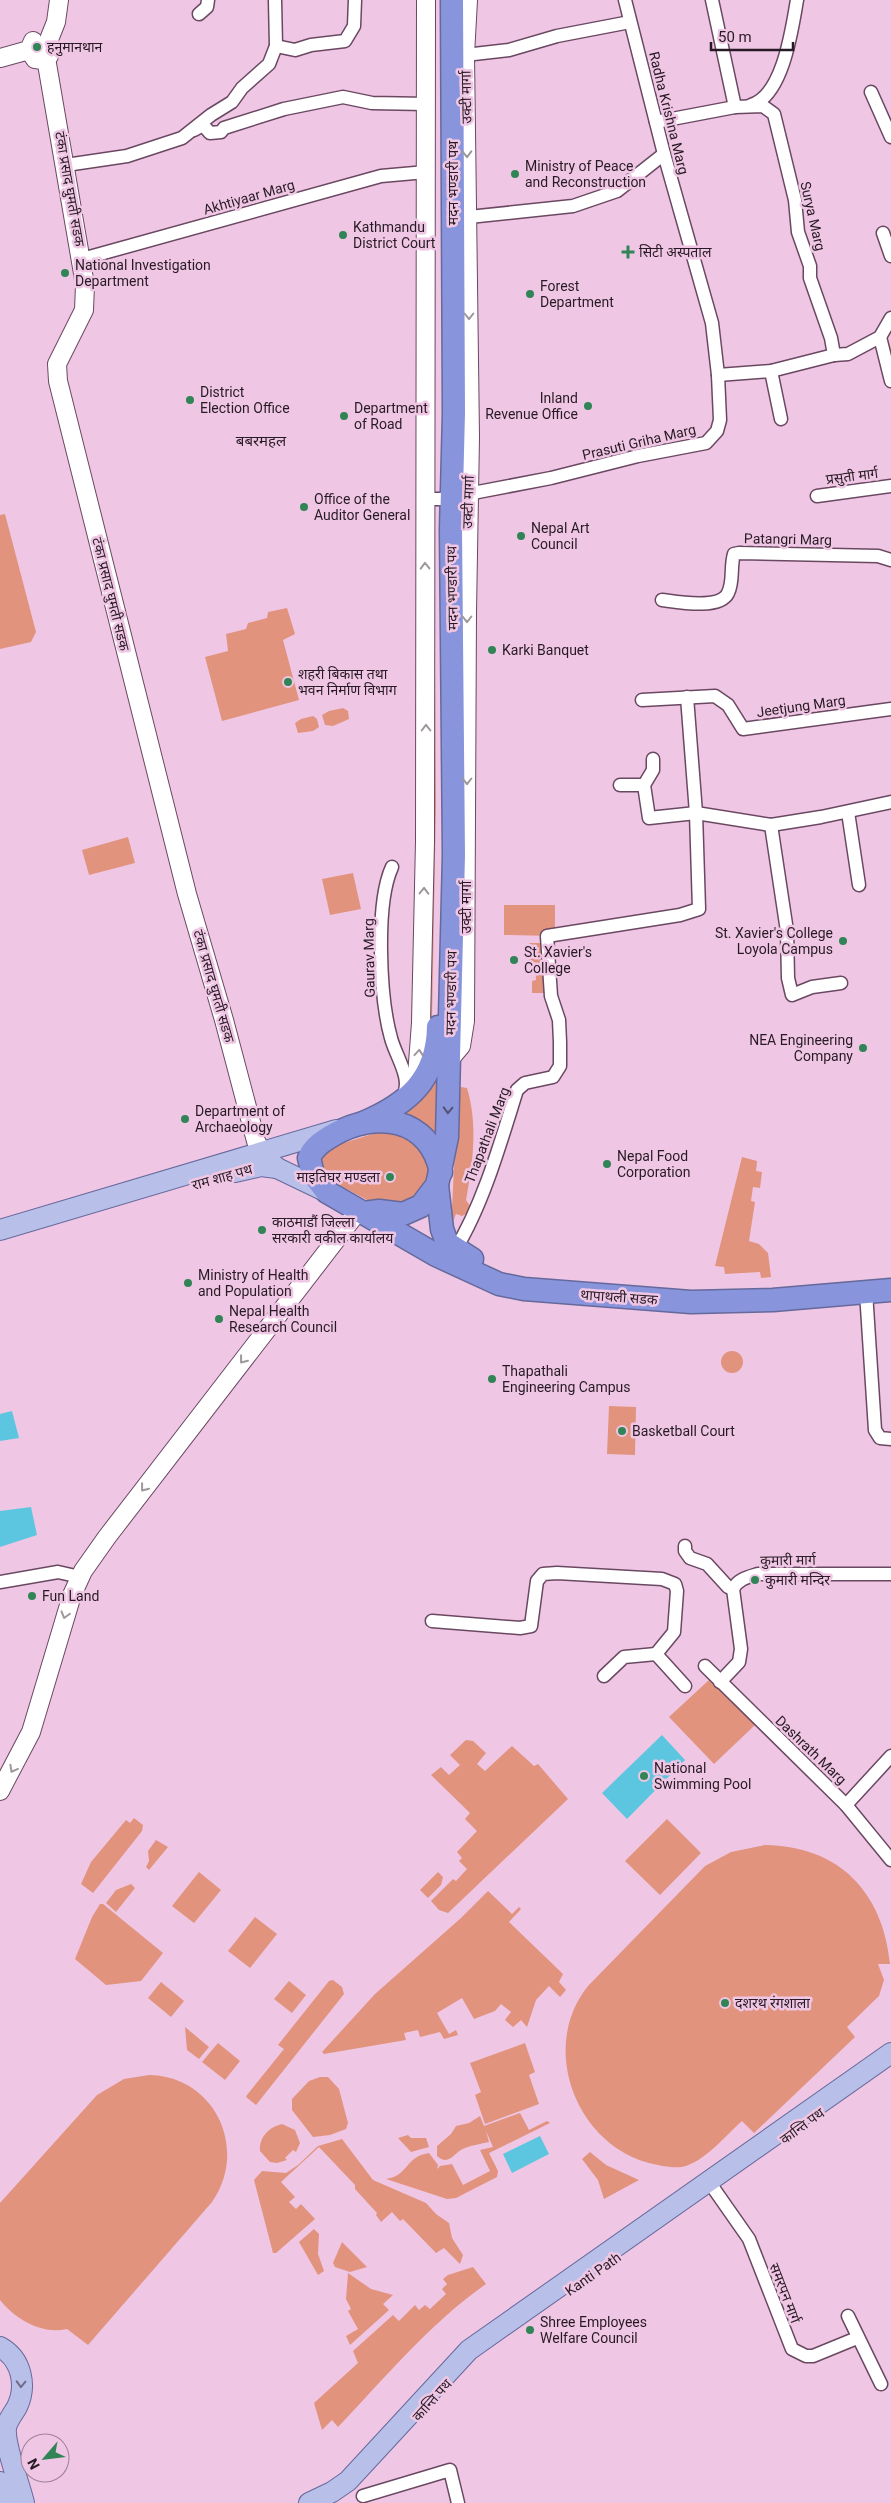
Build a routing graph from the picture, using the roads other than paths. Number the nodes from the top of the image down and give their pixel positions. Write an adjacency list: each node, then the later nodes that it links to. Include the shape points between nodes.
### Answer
1 (59, 0): 15 (street)
2 (208, 0): 12 (street, via 207,7)
3 (275, 0): 14 (street)
4 (355, 0): 14 (street, via 354,26 345,40 311,44 295,50)
5 (426, 0): 19 (street)
6 (441, 0): 40 (highway, मदन भण्डारी पथ)
7 (452, 0): 40 (highway, मदन भण्डारी पथ, via 454,412)
8 (468, 0): 16 (street, उक्टी मार्गा)
9 (625, 0): 13 (street, Radha Krishna Marg)
10 (712, 0): 20 (street)
11 (797, 0): 20 (street, via 790,40 773,88 756,104)
12 (199, 14)
13 (630, 22): 16 (street, via 557,36 508,50); 21 (street, Radha Krishna Marg)
14 (276, 46): 22 (street, via 269,64 242,88 232,102)
15 (47, 50): 17 (street, via 35,59 29,50); 25 (street, टंका प्रसाद घुमती सडक)
16 (465, 55): 27 (street, उक्टी मार्गा, one-way to 27)
17 (0, 58)
18 (871, 92): 23 (street)
19 (426, 104): 22 (street, via 372,103 343,97 284,110 224,128 221,132 210,133 203,125); 26 (street)
20 (739, 107): 21 (street); 33 (street, Surya Marg, via 763,106 774,114 795,200 798,232)
21 (656, 122): 24 (street, Radha Krishna Marg)
22 (189, 133): 25 (street, via 127,156)
23 (891, 137)
24 (664, 154): 27 (street, via 617,191 573,206); 35 (street, Radha Krishna Marg, via 712,323)
25 (66, 166): 30 (street, टंका प्रसाद घुमती सडक)
26 (426, 172): 30 (street, Akhtiyaar Marg, via 381,176); 40 (street, via 427,373)
27 (469, 217): 40 (street, उक्टी मार्गा, one-way to 40)
28 (883, 233): 29 (street)
29 (891, 256)
30 (82, 259): 58 (street, टंका प्रसाद घुमती सडक, via 85,303 57,364 58,381 187,894 253,1128)
31 (891, 318): 32 (street)
32 (880, 336): 33 (street, via 848,354); 36 (street)
33 (834, 355): 34 (street)
34 (772, 370): 35 (street); 37 (street)
35 (718, 375): 40 (street, Prasuti Griha Marg, via 720,420 717,431 706,443)
36 (891, 381)
37 (781, 419)
38 (891, 486): 39 (street, प्रसुती मार्ग)
39 (816, 496)
40 (446, 498): 56 (street, one-way to 40, via 416,1076 421,1023 426,710); 56 (highway, मदन भण्डारी पथ, via 436,1048 426,1076); 60 (highway, मदन भण्डारी पथ, one-way to 60, via 454,836 447,1137)
41 (891, 560): 42 (street, Patangri Marg, via 878,556 739,552 734,554 732,561 728,594 720,602)
42 (662, 600)
43 (687, 697): 44 (street, Jeetjung Marg); 45 (street, Jeetjung Marg, via 704,695 722,699 743,729); 51 (street)
44 (642, 700)
45 (891, 710)
46 (653, 759): 48 (street, via 653,770)
47 (620, 785): 48 (street)
48 (644, 785): 51 (street, via 648,818)
49 (891, 802): 50 (street)
50 (848, 812): 52 (street); 54 (street)
51 (696, 813): 52 (street); 65 (street, Thapathali Marg, via 699,909 680,915 548,936 551,996 559,1020 560,1066 553,1077 525,1083 518,1090 498,1152 464,1236)
52 (771, 824): 55 (street, via 787,931 788,978 792,995 812,987)
53 (392, 867): 56 (street, Gaurav Marg, via 384,896 382,987 391,1040 405,1076 406,1092)
54 (859, 885)
55 (842, 983)
56 (402, 1102): 57 (highway, मदन भण्डारी पथ)
57 (358, 1124): 58 (main road); 60 (highway, via 392,1122 413,1129 432,1148); 61 (highway, via 325,1139 310,1154 309,1166)
58 (268, 1150): 59 (main road, राम शाह पथ); 63 (main road, राम शाह पथ)
59 (277, 1168): 61 (main road); 64 (main road, राम शाह पथ, via 247,1168)
60 (434, 1187): 62 (highway, via 415,1210 404,1214); 65 (highway, via 447,1243)
61 (327, 1192): 62 (highway)
62 (361, 1211): 65 (highway, थापाथली सडक); 71 (street, one-way to 71, via 107,1537)
63 (0, 1230)
64 (0, 1244)
65 (445, 1253): 66 (highway, थापाथली सडक, via 528,1279 592,1286 733,1292); 68 (highway, थापाथली सडक, via 499,1284 524,1289 691,1302 773,1300)
66 (891, 1280)
67 (891, 1290): 68 (highway, थापाथली सडक)
68 (866, 1292): 69 (street, via 875,1430 880,1438)
69 (891, 1439)
70 (685, 1546): 74 (street, via 690,1558 707,1564)
71 (82, 1574): 73 (street, via 58,1572); 82 (street, one-way to 82, via 67,1609 31,1732)
72 (891, 1574): 74 (street, कुमारी मार्ग, via 758,1574 742,1579)
73 (0, 1582)
74 (733, 1589): 79 (street, via 739,1662)
75 (432, 1621): 76 (street, via 520,1628 530,1626 537,1581 543,1574 662,1579 675,1584 677,1592 674,1632)
76 (656, 1654): 78 (street, via 624,1657); 80 (street)
77 (705, 1666): 79 (street, Dashrath Marg)
78 (604, 1676)
79 (720, 1682): 83 (street, Dashrath Marg)
80 (685, 1686)
81 (891, 1756): 83 (street)
82 (0, 1791)
83 (846, 1806): 84 (street, Dashrath Marg)
84 (891, 1860)
85 (891, 2054): 97 (main road, via 469,2350 348,2481)
86 (891, 2064): 87 (main road, कान्ति पथ)
87 (714, 2189): 89 (street, समरपन मार्ग, via 749,2239 792,2349 813,2356); 91 (main road, Kanti Path)
88 (848, 2316): 89 (street)
89 (857, 2338): 92 (street)
90 (0, 2347): 96 (main road, one-way to 96, via 16,2362 21,2374 18,2405 6,2427)
91 (472, 2359): 94 (main road, कान्ति पथ, via 394,2443)
92 (881, 2384)
93 (0, 2482): 95 (main road)
94 (361, 2495): 98 (main road, via 345,2494); 99 (street, via 450,2470)
95 (6, 2503)
96 (24, 2503)
97 (309, 2503)
98 (329, 2503)
99 (458, 2503)

